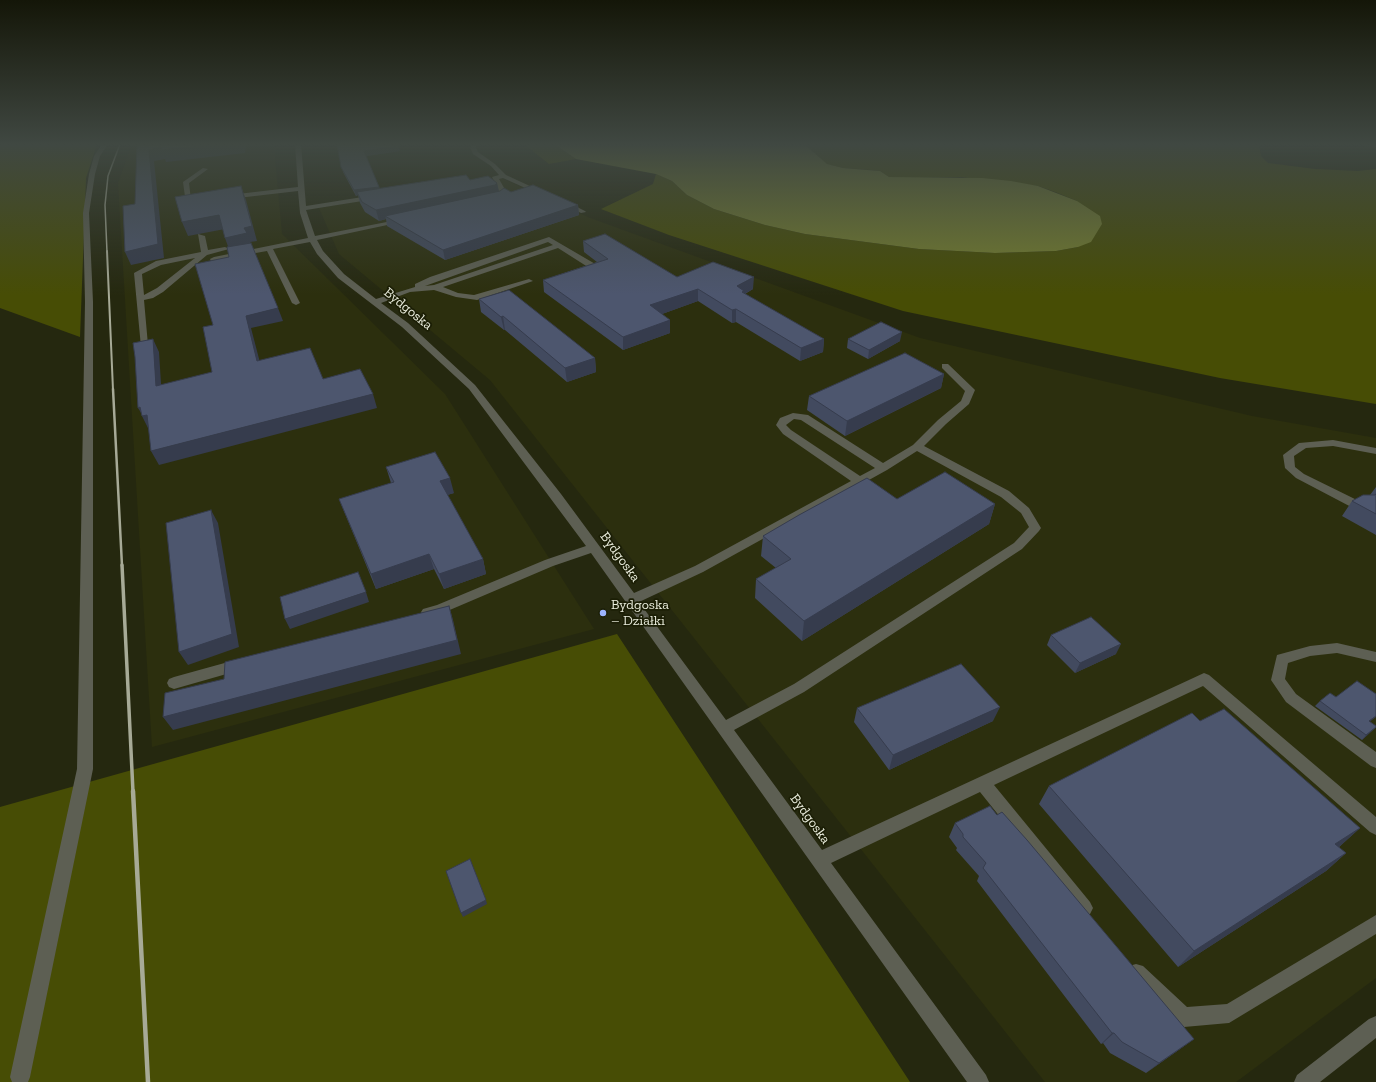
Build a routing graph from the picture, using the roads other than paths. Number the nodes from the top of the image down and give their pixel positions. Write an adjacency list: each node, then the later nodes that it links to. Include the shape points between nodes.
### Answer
1 (89, 194): 51 (street, via 86,214 89,302 85,769)
2 (187, 194): 12 (street, via 188,203)
3 (254, 194): 9 (street)
4 (302, 194): 13 (street, Bydgoska)
5 (503, 194): 11 (street)
6 (544, 194): 8 (street)
7 (379, 196): 13 (street)
8 (547, 196)
9 (224, 198)
10 (554, 199): 14 (street)
11 (491, 200)
12 (203, 201)
13 (303, 208): 17 (street, Bydgoska)
14 (584, 212)
15 (410, 219): 17 (street)
16 (201, 236): 20 (street)
17 (311, 236): 19 (street); 20 (street); 27 (street, Bydgoska, via 320,252 342,276)
18 (559, 246): 22 (street); 24 (street); 25 (street, via 549,239 433,279)
19 (269, 248): 21 (street); 28 (street)
20 (205, 253): 26 (street, via 160,290); 26 (street, via 159,263 138,273)
21 (214, 259)
22 (594, 267)
23 (529, 281): 24 (street, via 474,298)
24 (435, 287): 25 (street)
25 (409, 290): 27 (street)
26 (140, 298): 29 (street)
27 (375, 302): 36 (street, Bydgoska, via 472,387 557,497)
28 (296, 303)
29 (144, 345)
30 (945, 366): 31 (street, via 970,390 966,402)
31 (917, 447): 33 (street); 42 (street, via 1005,494 1025,511 1034,528 1018,546 812,679 758,712)
32 (1376, 451): 35 (street, via 1332,443 1303,445 1288,455 1290,468 1300,476)
33 (883, 468): 34 (street); 34 (street, via 804,417 793,416 784,420 781,425 787,432)
34 (859, 481): 37 (street, via 699,569)
35 (1359, 506)
36 (592, 548): 37 (street, Bydgoska); 38 (street, via 549,563 440,609)
37 (631, 600): 42 (street, Bydgoska)
38 (418, 615)
39 (1376, 657): 43 (street, via 1337,648 1310,651 1282,659 1278,680 1291,698)
40 (250, 662): 41 (street)
41 (174, 683)
42 (724, 728): 46 (street, Bydgoska)
43 (1376, 761)
44 (983, 783): 45 (street, via 1204,679); 46 (street); 47 (street)
45 (1376, 828)
46 (819, 860): 52 (street, Bydgoska)
47 (1096, 924)
48 (1376, 924): 49 (street, via 1229,1013 1184,1017)
49 (1126, 960)
50 (1376, 1026): 53 (street)
51 (20, 1077)
52 (980, 1082)
53 (1304, 1082)

